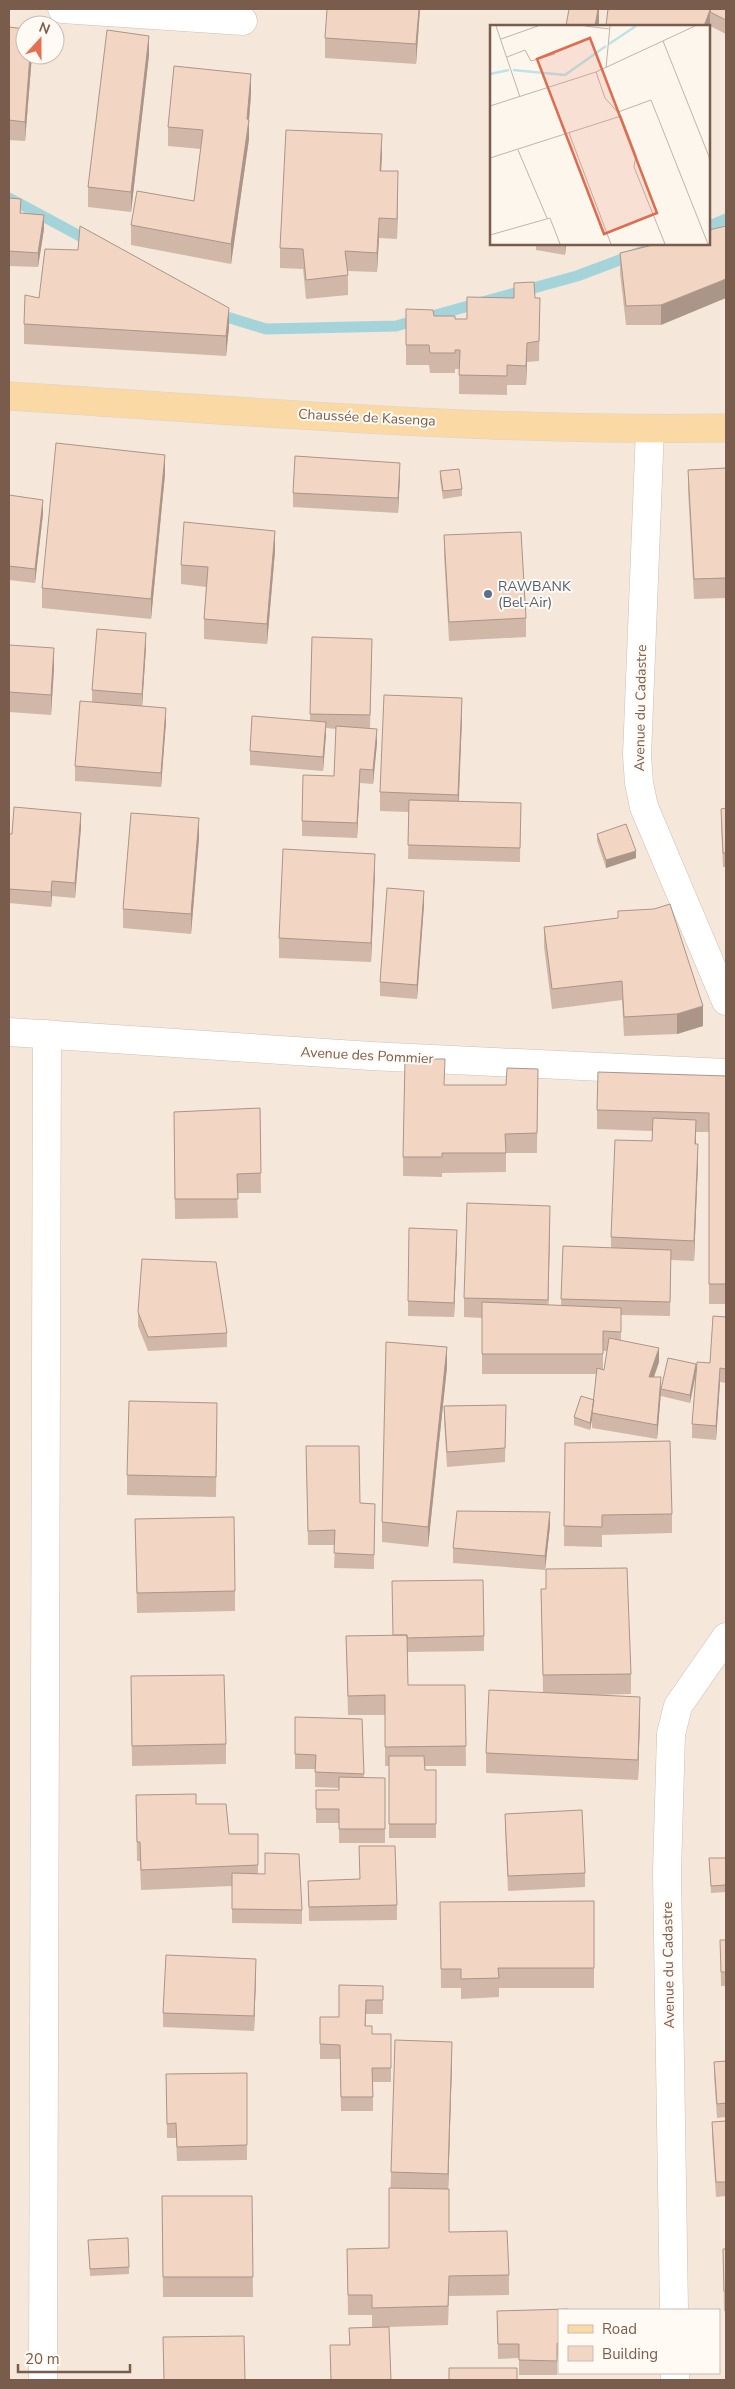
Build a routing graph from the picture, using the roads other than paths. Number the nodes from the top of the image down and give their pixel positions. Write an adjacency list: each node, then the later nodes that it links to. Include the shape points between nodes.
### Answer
1 (62, 9): 2 (street)
2 (243, 21)
3 (9, 396): 5 (main road, Chaussée de Kasenga, via 375,419)
4 (726, 428): 5 (main road, Chaussée de Kasenga)
5 (650, 429): 6 (street, Avenue du Cadastre, via 637,755 639,783 644,807)
6 (726, 1001)
7 (9, 1032): 8 (street, Avenue des Pommier)
8 (47, 1034): 9 (street, Avenue des Pommier, via 371,1056); 12 (street)
9 (726, 1074)
10 (726, 1637): 11 (street, Avenue du Cadastre, via 678,1706 671,1734 667,1872)
11 (674, 2309)
12 (43, 2380)

